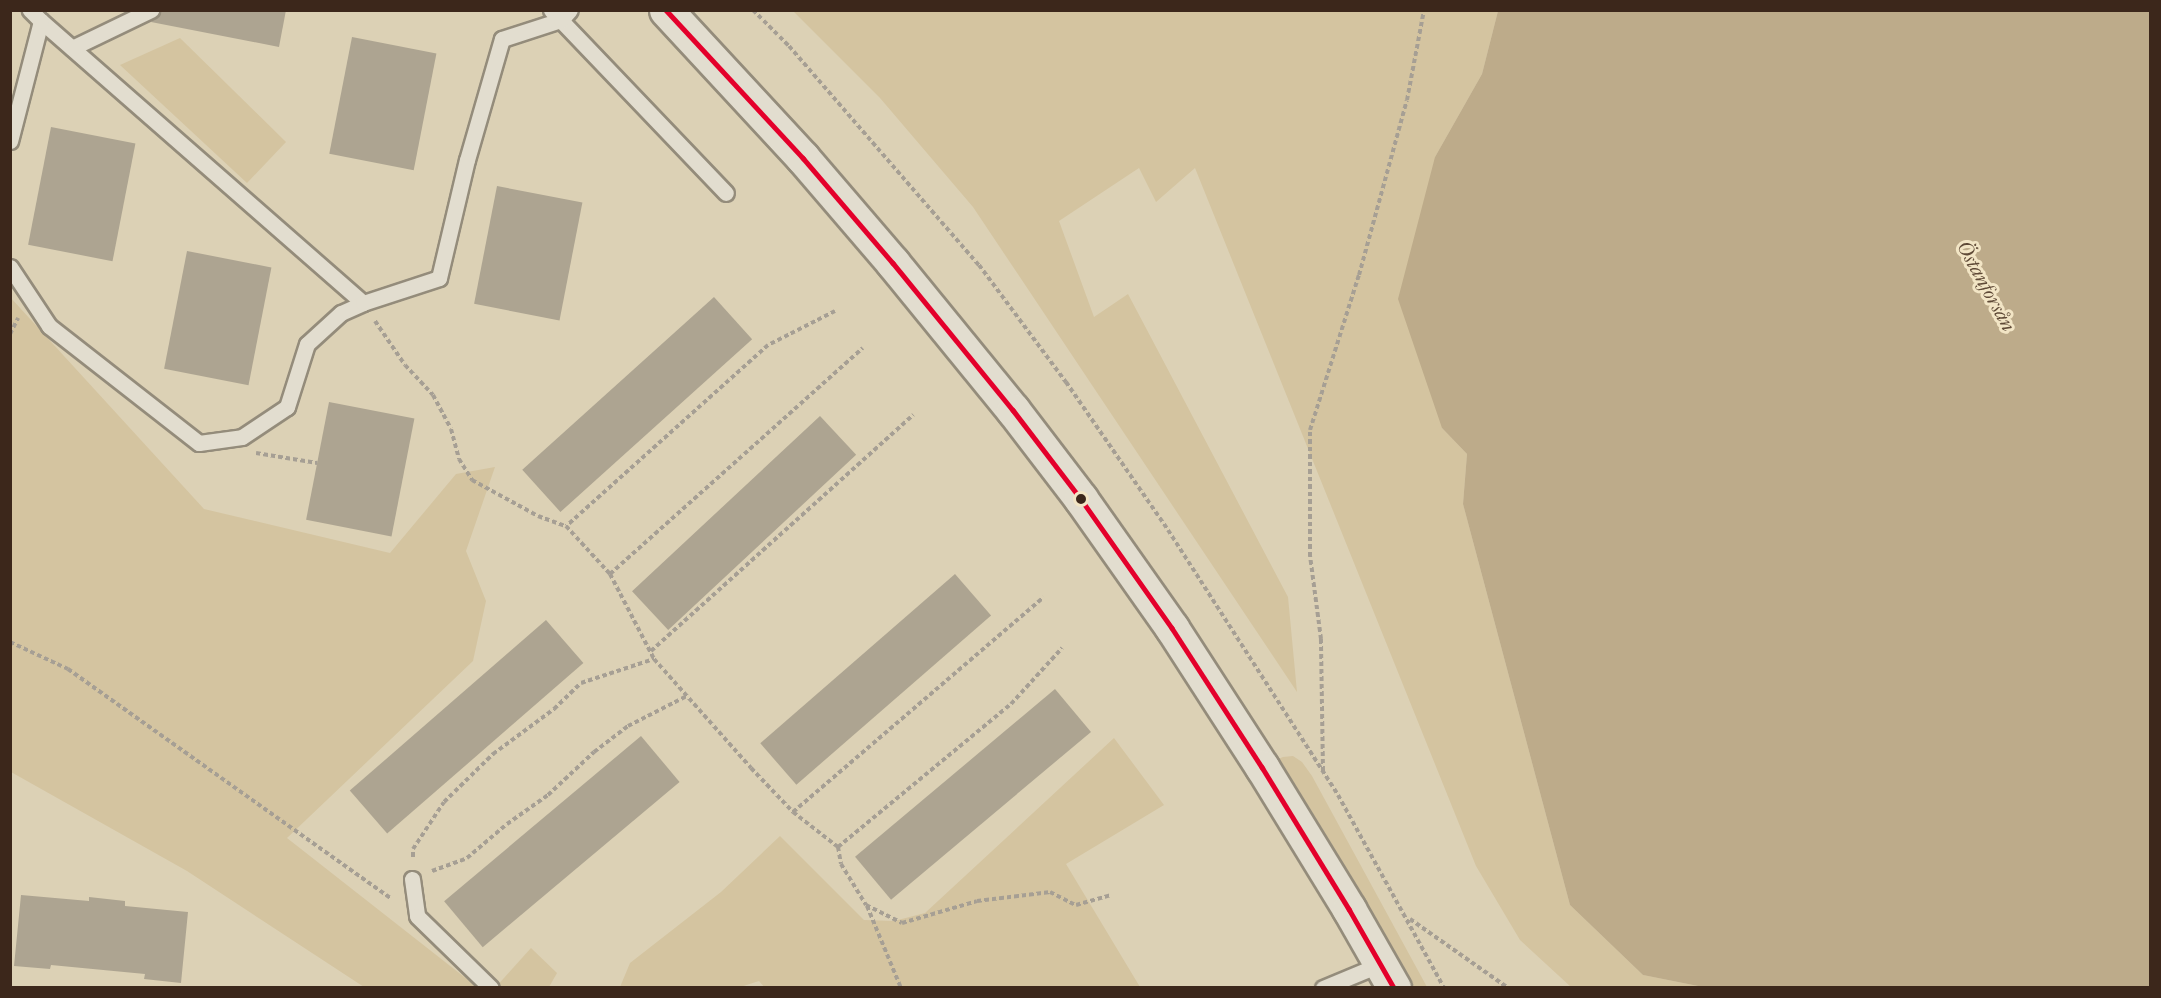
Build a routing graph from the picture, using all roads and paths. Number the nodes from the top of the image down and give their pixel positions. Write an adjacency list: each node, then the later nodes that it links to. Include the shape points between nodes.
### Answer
1 (150, 10): 7 (lane)
2 (666, 10): 33 (street, via 803,158 904,276 1081,499 1172,628 1262,767)
3 (753, 10): 25 (path, via 789,46 1014,308 1168,530)
4 (1424, 10): 25 (path, via 1407,100 1359,274 1310,430 1310,556 1321,639)
5 (561, 14): 9 (lane); 11 (lane, via 502,39 467,160 439,278)
6 (35, 16): 7 (lane); 8 (lane)
7 (72, 48): 11 (lane)
8 (10, 141)
9 (726, 193)
10 (10, 267): 15 (lane, via 49,326 200,443)
11 (363, 303): 15 (lane, via 341,314 307,344 287,407 242,437); 17 (path, via 405,365 433,395 451,429 459,459 472,480 538,516)
12 (835, 311): 17 (path, via 768,345)
13 (863, 348): 18 (path)
14 (913, 416): 22 (path)
15 (229, 439): 16 (path, via 261,455)
16 (317, 463)
17 (566, 526): 18 (path)
18 (610, 574): 22 (path)
19 (1044, 597): 26 (path)
20 (10, 642): 31 (path, via 68,669)
21 (1062, 648): 27 (path, via 1011,704)
22 (651, 651): 23 (path)
23 (654, 659): 24 (path); 28 (path, via 581,683 554,709 493,754 444,802 413,849)
24 (687, 696): 26 (path); 28 (path, via 628,726 467,858)
25 (1323, 771): 32 (path)
26 (793, 812): 27 (path)
27 (838, 847): 30 (path, via 841,864)
28 (412, 879): 31 (lane)
29 (1112, 895): 30 (path, via 1076,905 1050,892 977,901 902,923)
30 (866, 905): 35 (path)
31 (417, 916): 34 (lane)
32 (1408, 918): 37 (path); 38 (path)
33 (1387, 976): 36 (lane)
34 (491, 987)
35 (901, 987)
36 (1323, 987)
37 (1444, 987)
38 (1508, 987)

